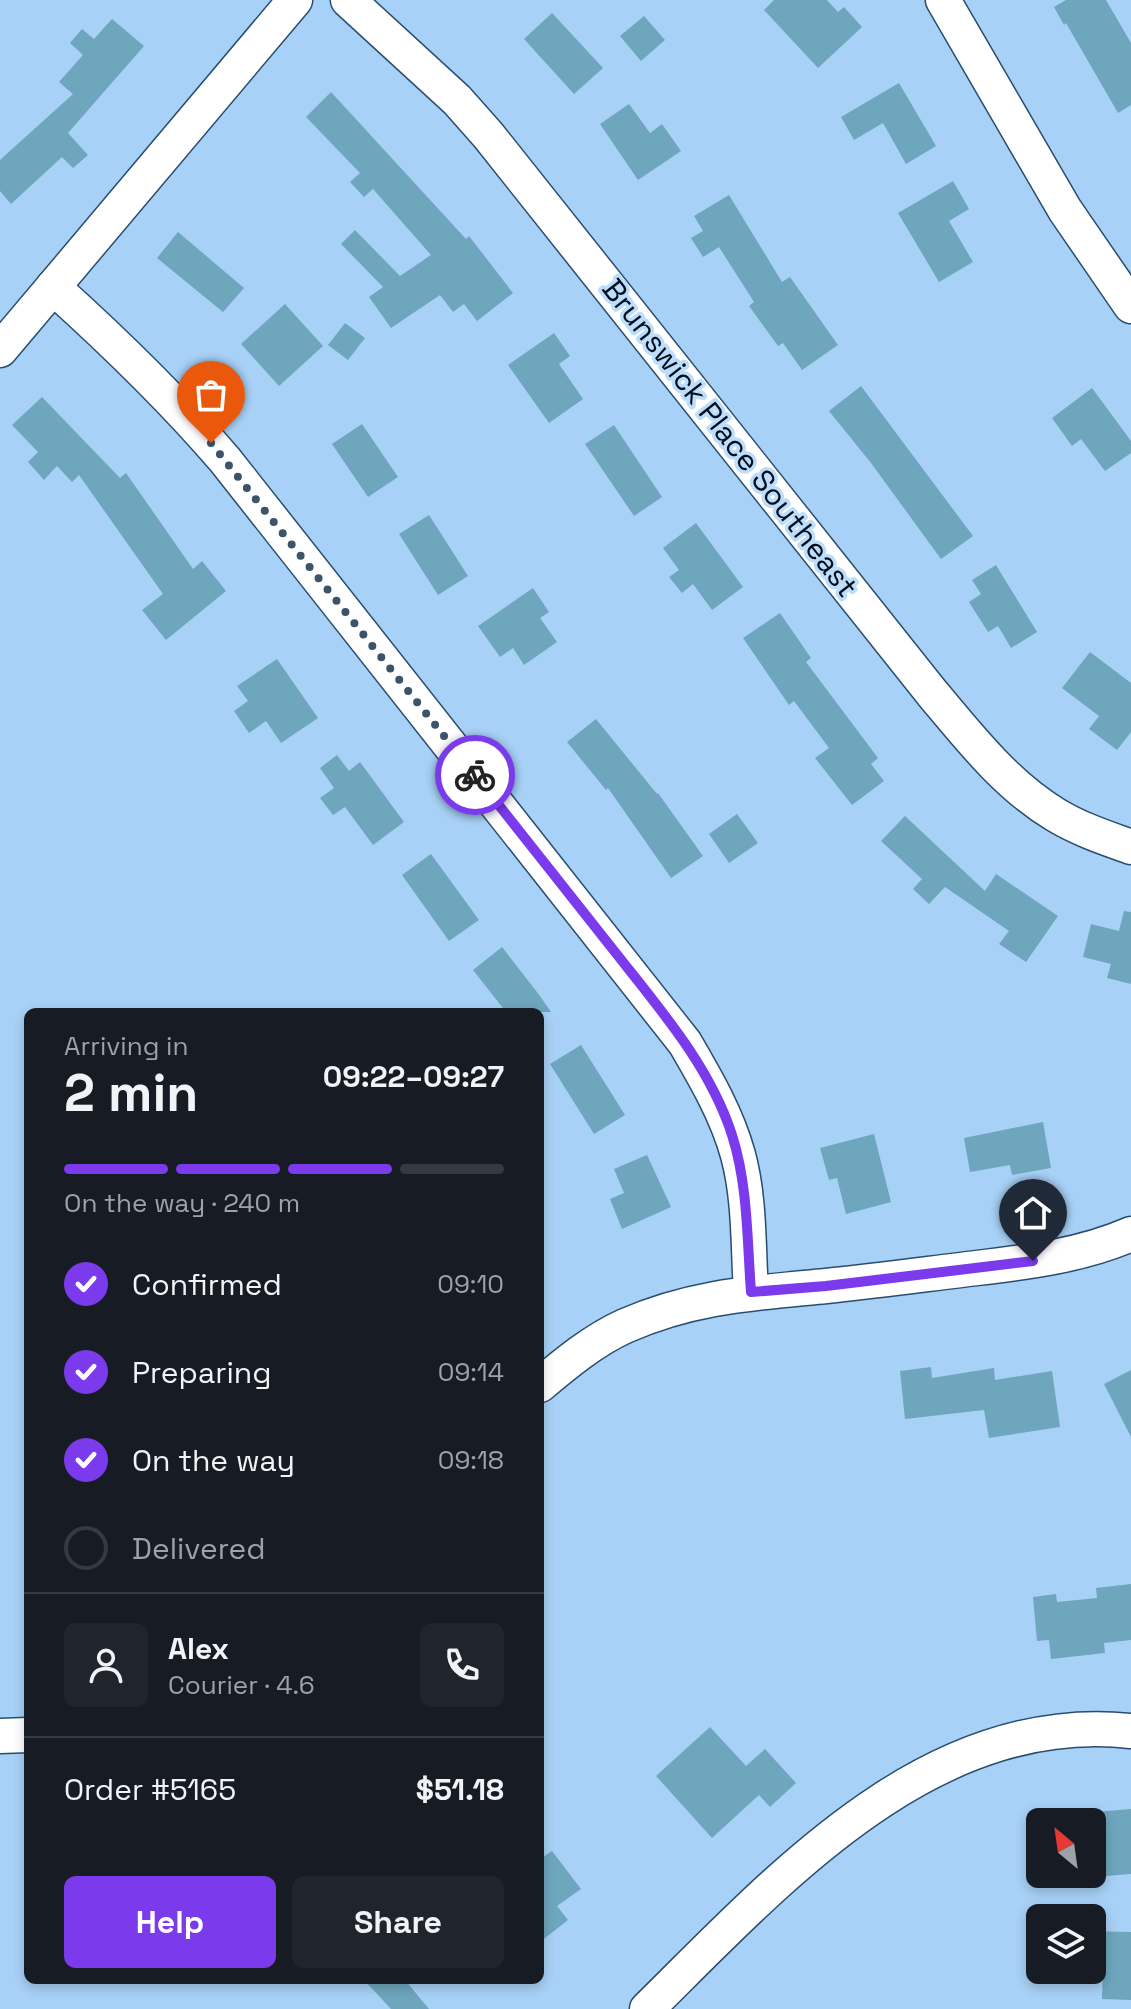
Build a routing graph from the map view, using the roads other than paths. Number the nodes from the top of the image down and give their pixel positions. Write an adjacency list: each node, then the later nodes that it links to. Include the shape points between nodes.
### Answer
1 (295, 0): 4 (street)
2 (348, 0): 7 (street, Brunswick Place Southeast, via 488,135 994,764 1057,816)
3 (943, 0): 5 (street, via 1065,210)
4 (53, 287): 6 (street); 9 (street, via 141,367 225,460 685,1043 717,1101 739,1159)
5 (1131, 306)
6 (0, 350)
7 (1131, 847)
8 (1131, 1234): 9 (street, via 1033,1261)
9 (751, 1292): 10 (street, via 700,1300 622,1328)
10 (544, 1382)
11 (1131, 1731): 14 (street, via 1082,1729 1015,1738 920,1779 816,1848)
12 (24, 1735): 13 (street)
13 (0, 1736)
14 (647, 2009)

